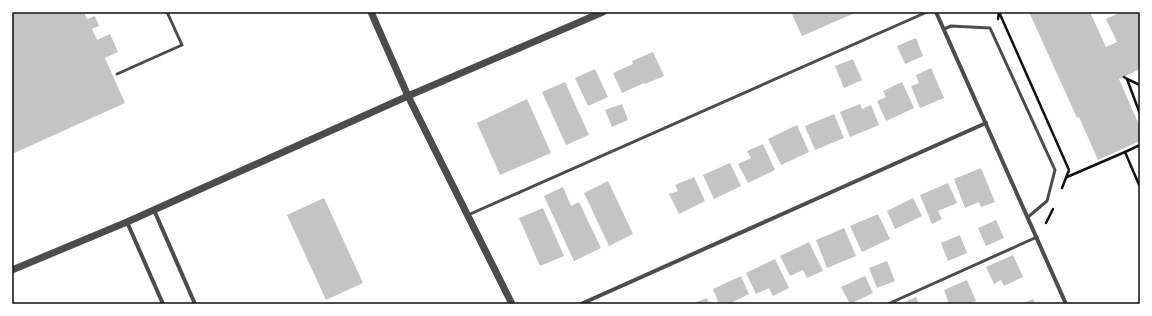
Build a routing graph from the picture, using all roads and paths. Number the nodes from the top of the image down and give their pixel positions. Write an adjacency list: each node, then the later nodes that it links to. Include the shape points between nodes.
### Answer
1 (168, 12): 7 (lane, via 182,45)
2 (371, 12): 9 (street)
3 (603, 12): 9 (street)
4 (927, 12): 17 (lane)
5 (936, 12): 6 (street)
6 (944, 29): 11 (street); 18 (lane, via 951,26 990,28 1055,170 1047,200)
7 (117, 74)
8 (1140, 85): 10 (path, via 1125,78)
9 (408, 96): 16 (street); 17 (street)
10 (1140, 114)
11 (986, 122): 18 (street); 25 (street)
12 (1140, 145): 13 (path)
13 (1125, 152): 14 (path); 15 (path)
14 (1066, 178)
15 (1140, 187)
16 (154, 210): 19 (street); 23 (street)
17 (468, 215): 24 (street)
18 (1028, 217): 20 (street)
19 (127, 222): 21 (street); 22 (street)
20 (1037, 237): 26 (lane); 27 (street)
21 (12, 270)
22 (163, 304)
23 (195, 304)
24 (512, 304)
25 (581, 304)
26 (888, 304)
27 (1066, 304)

